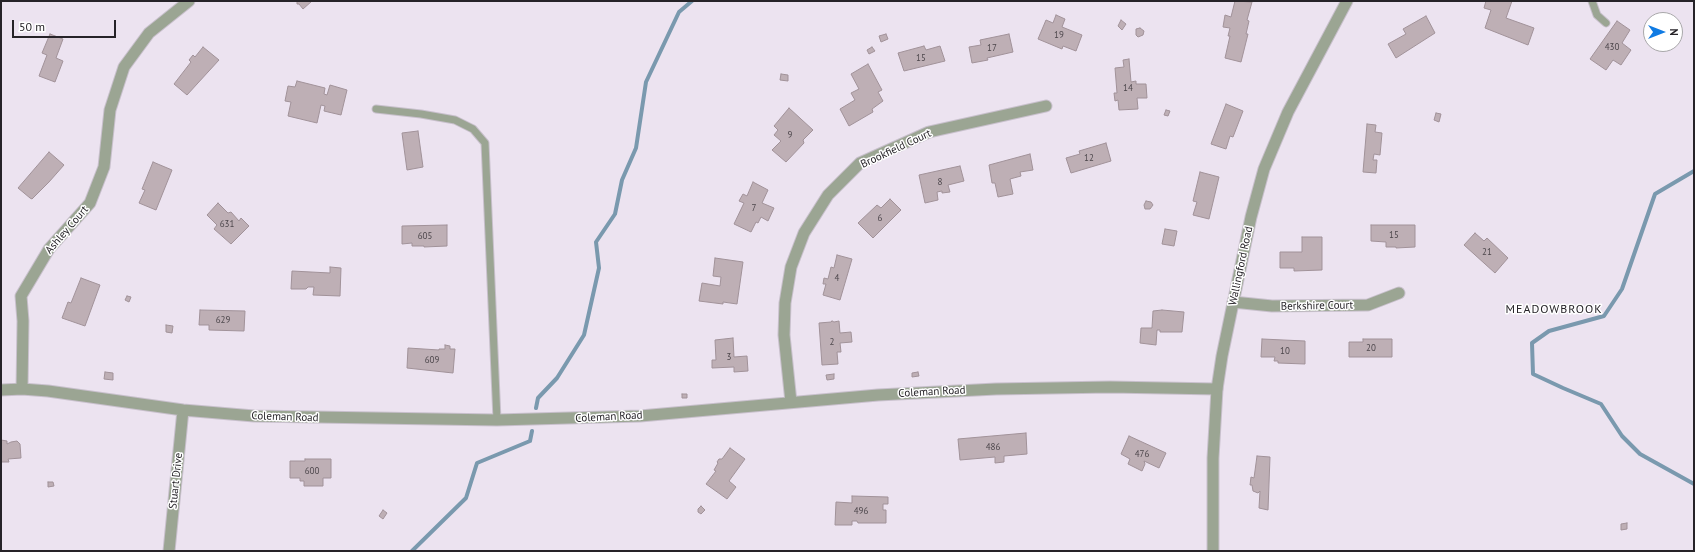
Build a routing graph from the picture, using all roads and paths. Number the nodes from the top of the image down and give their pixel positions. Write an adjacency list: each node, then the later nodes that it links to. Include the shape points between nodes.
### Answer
1 (189, 1): 9 (street, Ashley Court, via 149,33 124,66 110,110 104,167 90,203 49,249 21,296)
2 (1347, 1): 8 (street, Wallingford Road, via 1296,95 1264,169)
3 (1592, 1): 4 (lane, via 1597,15)
4 (1606, 23)
5 (1046, 106): 12 (street, Brookfield Court, via 929,132 860,163 828,195 804,232 791,266 785,304 784,335)
6 (376, 108): 14 (lane, via 455,120 474,130 485,143)
7 (1399, 293): 8 (street, Berkshire Court, via 1368,305 1272,306)
8 (1233, 302): 10 (street, Wallingford Road)
9 (22, 389): 11 (street, Coleman Road); 13 (street, Coleman Road)
10 (1217, 389): 12 (street, Coleman Road, via 1047,387 907,393); 16 (street, Wallingford Road)
11 (1, 390)
12 (791, 402): 14 (street, Coleman Road, via 640,416)
13 (183, 410): 14 (street, Coleman Road, via 284,417); 15 (street, Stuart Drive)
14 (498, 420)
15 (169, 551)
16 (1213, 551)

